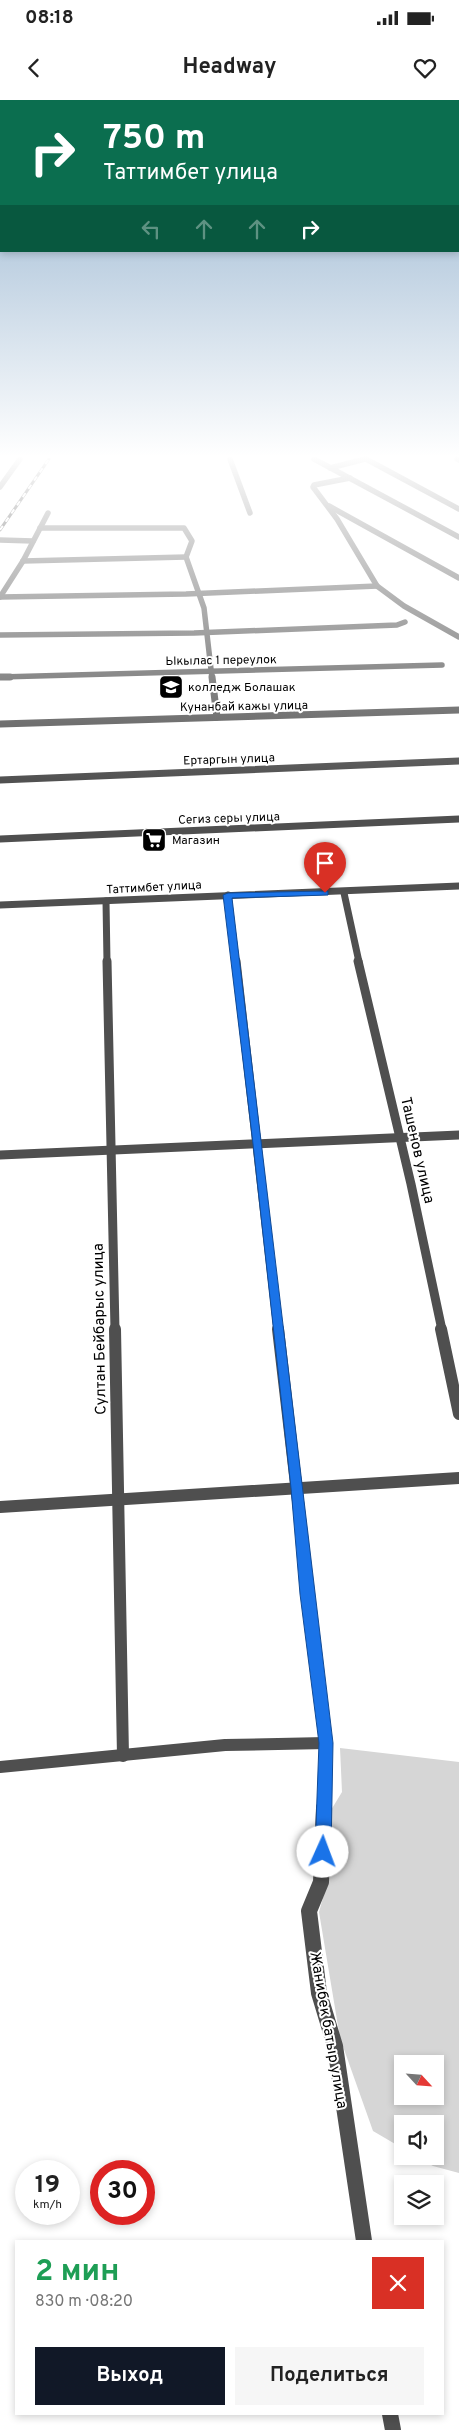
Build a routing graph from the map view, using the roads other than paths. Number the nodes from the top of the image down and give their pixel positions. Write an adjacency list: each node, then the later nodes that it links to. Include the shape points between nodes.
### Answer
1 (19, 568): 8 (street)
2 (190, 568): 7 (street)
3 (365, 568): 6 (street)
4 (440, 568): 5 (street)
5 (459, 578)
6 (377, 586): 7 (street); 12 (street, via 404,606)
7 (199, 593): 8 (street); 10 (street)
8 (0, 597)
9 (405, 622): 10 (street, via 397,625)
10 (208, 631): 11 (street, via 138,635); 14 (street)
11 (0, 635)
12 (459, 637)
13 (442, 665): 14 (street, Ыкылас 1 переулок)
14 (212, 672): 15 (street, Ыкылас 1 переулок); 17 (street)
15 (0, 677)
16 (459, 710): 17 (street, Кунанбай кажы улица)
17 (217, 718): 18 (street, Кунанбай кажы улица)
18 (0, 724)
19 (459, 761): 20 (street, Ертаргын улица)
20 (0, 780)
21 (459, 819): 22 (street, Сегиз серы улица)
22 (0, 839)
23 (459, 886): 24 (street, Таттимбет улица)
24 (344, 893): 25 (street, Таттимбет улица); 29 (street, Ташенов улица)
25 (228, 895): 26 (street, Таттимбет улица); 30 (street, Жанибек батыр улица)
26 (106, 901): 27 (street, Таттимбет улица); 31 (street, Султан Бейбарыс улица)
27 (0, 905)
28 (459, 1135): 29 (street)
29 (399, 1138): 30 (street); 33 (street, Ташенов улица)
30 (258, 1144): 31 (street); 35 (street, Жанибек батыр улица)
31 (110, 1151): 32 (street); 36 (street, Султан Бейбарыс улица)
32 (0, 1155)
33 (459, 1414)
34 (459, 1478): 35 (street)
35 (298, 1488): 36 (street); 38 (street, Жанибек батыр улица, via 307,1594)
36 (117, 1499): 37 (street); 39 (street, Султан Бейбарыс улица)
37 (0, 1508)
38 (326, 1743): 39 (street, via 225,1745); 41 (street, Жанибек батыр улица, via 321,1882 309,1911 319,1993 335,2046)
39 (123, 1756): 40 (street, via 27,1762)
40 (0, 1767)
41 (364, 2240)
42 (390, 2415): 43 (street)
43 (393, 2430)

